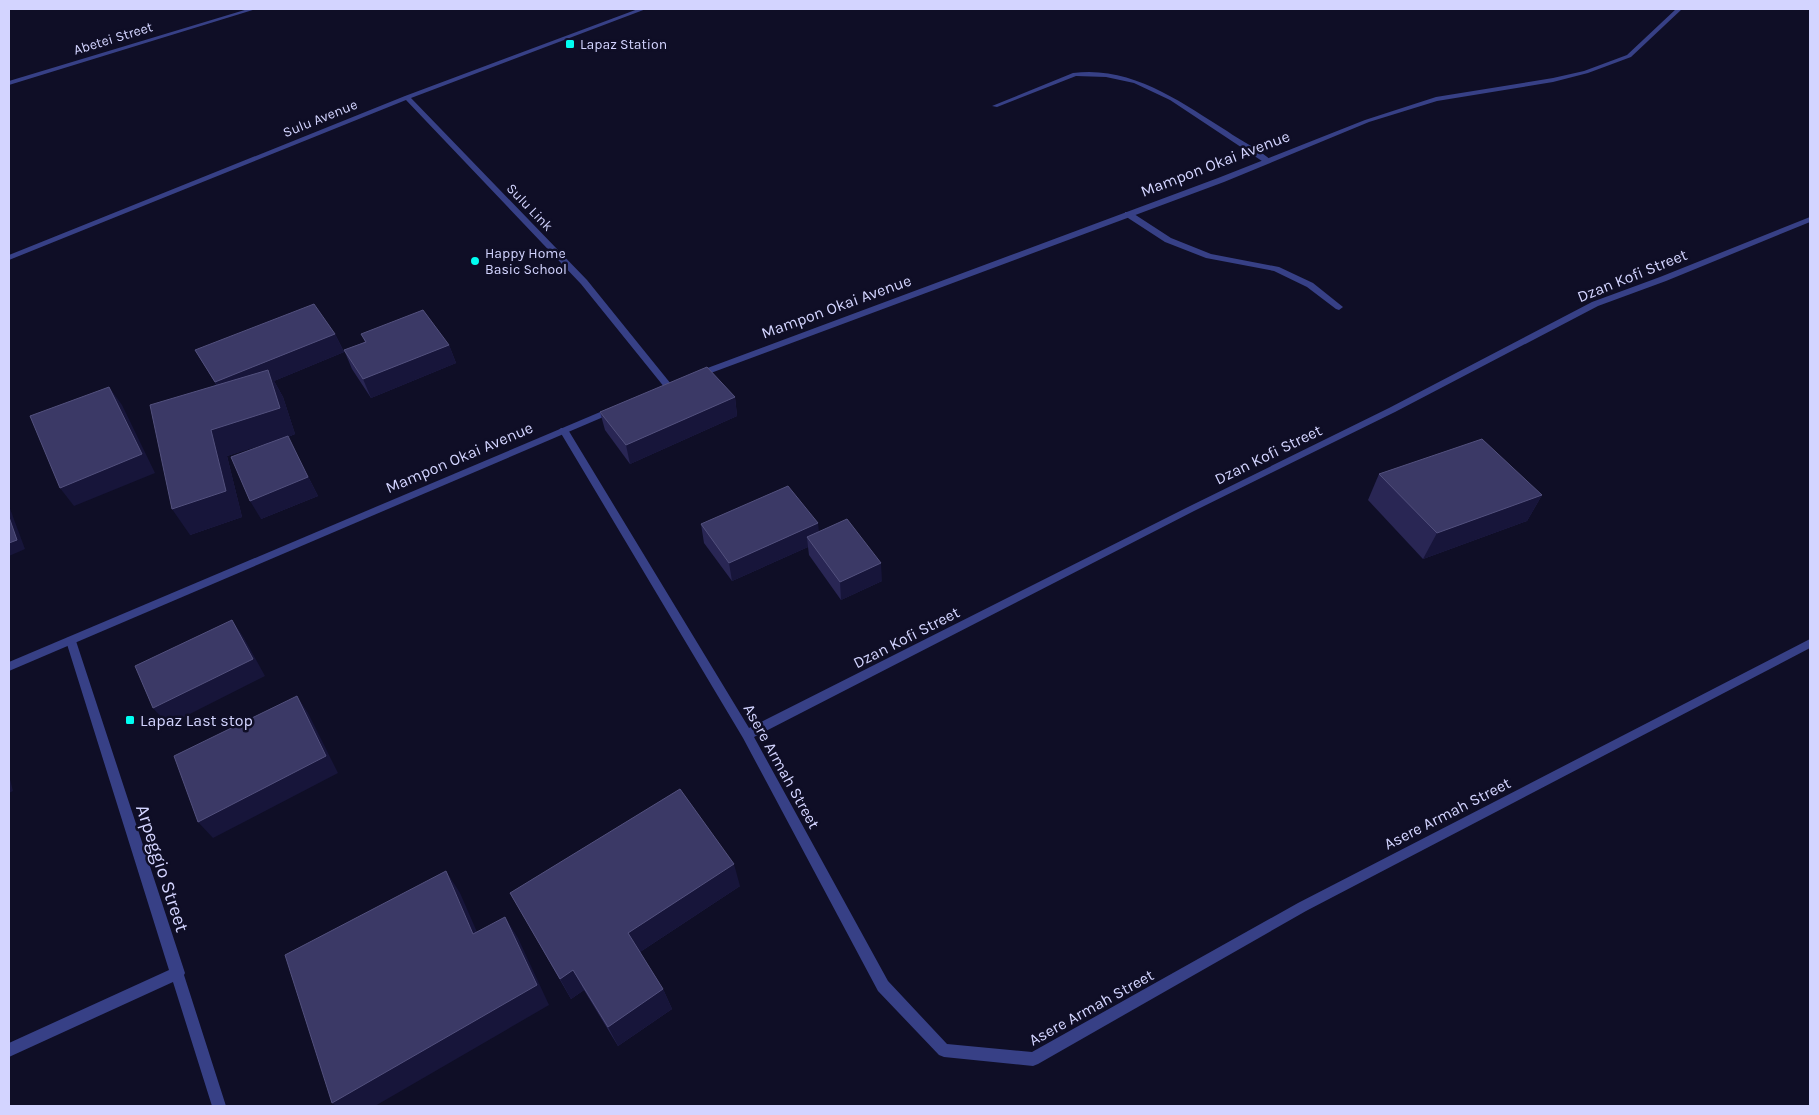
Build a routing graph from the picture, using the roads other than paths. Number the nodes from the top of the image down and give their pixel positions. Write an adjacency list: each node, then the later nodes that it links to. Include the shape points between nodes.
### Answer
1 (253, 9): 4 (street, Abetei Street)
2 (643, 9): 5 (street, Sulu Avenue)
3 (1679, 9): 7 (street, Mampon Okai Avenue, via 1629,56 1586,72 1436,99 1358,124)
4 (9, 83)
5 (407, 97): 10 (street, Sulu Avenue); 13 (street, Sulu Link, via 584,282)
6 (995, 106): 7 (street, via 1075,74 1106,75 1136,82 1172,99)
7 (1268, 161): 8 (street, Mampon Okai Avenue)
8 (1128, 214): 11 (street, via 1168,240 1193,250 1276,270 1310,285); 12 (street, Mampon Okai Avenue)
9 (1810, 219): 19 (street, Dzan Kofi Street, via 1595,304 1392,410 1182,513)
10 (9, 258)
11 (1339, 308)
12 (687, 379)
13 (669, 386)
14 (625, 404): 15 (street, Mampon Okai Avenue)
15 (564, 430): 16 (street, Mampon Okai Avenue); 19 (street, Asere Armah Street)
16 (71, 641): 18 (street, Mampon Okai Avenue); 20 (street, Arpeggio Street)
17 (1810, 643): 19 (street, Asere Armah Street, via 1302,907 1033,1059 944,1050 883,986)
18 (9, 667)
19 (747, 735)
20 (178, 973): 21 (street); 22 (street, Arpeggio Street)
21 (9, 1050)
22 (219, 1106)

